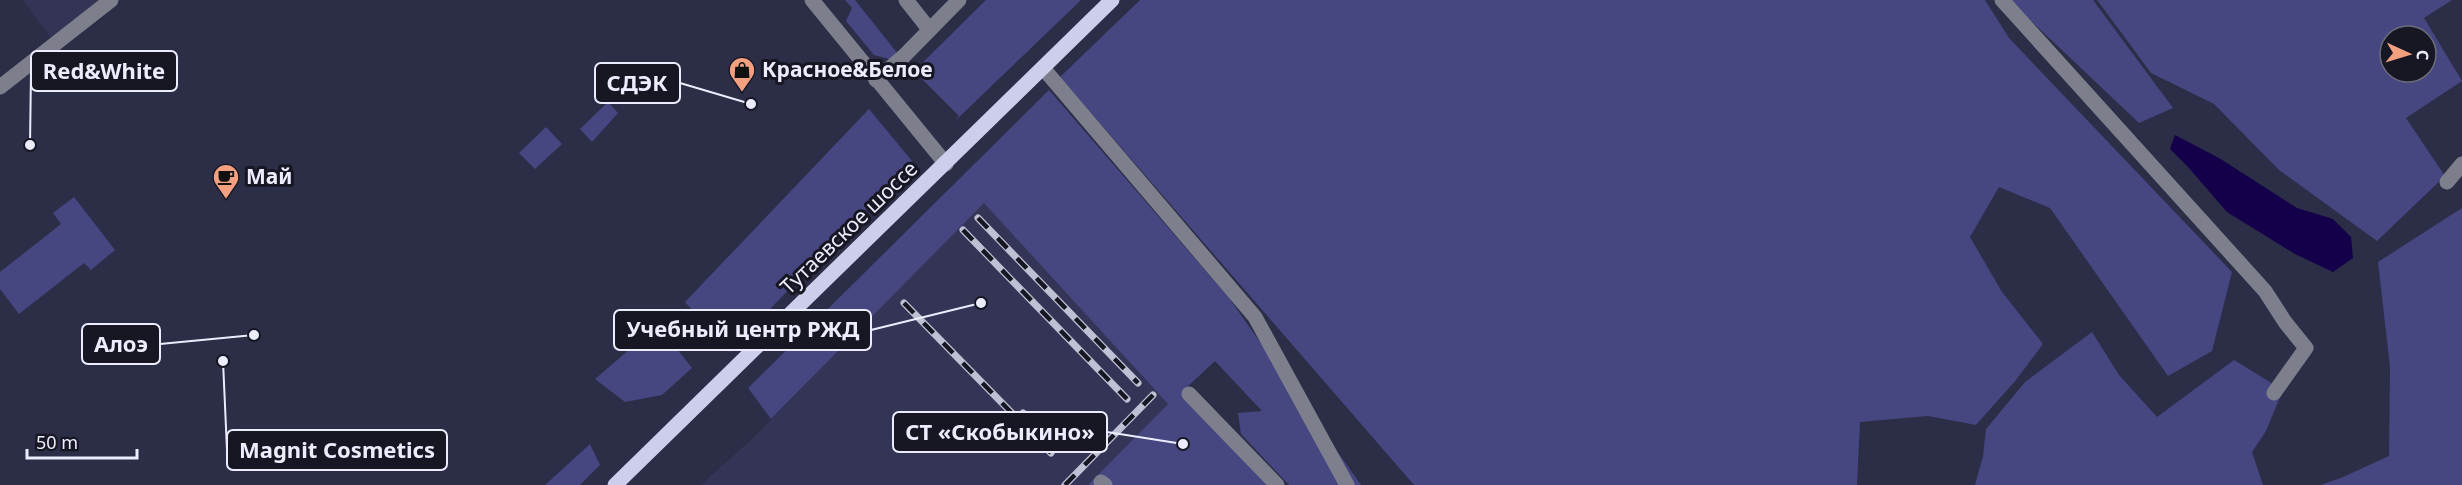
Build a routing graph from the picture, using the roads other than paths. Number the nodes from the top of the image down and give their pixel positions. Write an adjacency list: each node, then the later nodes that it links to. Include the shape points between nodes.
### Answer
1 (111, 0): 10 (street)
2 (812, 0): 9 (street)
3 (906, 0): 7 (street)
4 (959, 0): 7 (street)
5 (1112, 0): 8 (main road, Тутаевское шоссе)
6 (2002, 0): 14 (street, via 2265,291 2306,348)
7 (929, 29): 9 (street)
8 (1043, 68): 11 (main road, Тутаевское шоссе); 18 (street, via 1255,317)
9 (876, 80): 11 (street)
10 (0, 87)
11 (945, 164): 16 (main road, Тутаевское шоссе)
12 (2462, 164): 13 (street)
13 (2446, 182)
14 (2274, 393)
15 (1189, 394): 17 (street)
16 (615, 485)
17 (1277, 485)
18 (1347, 485)

